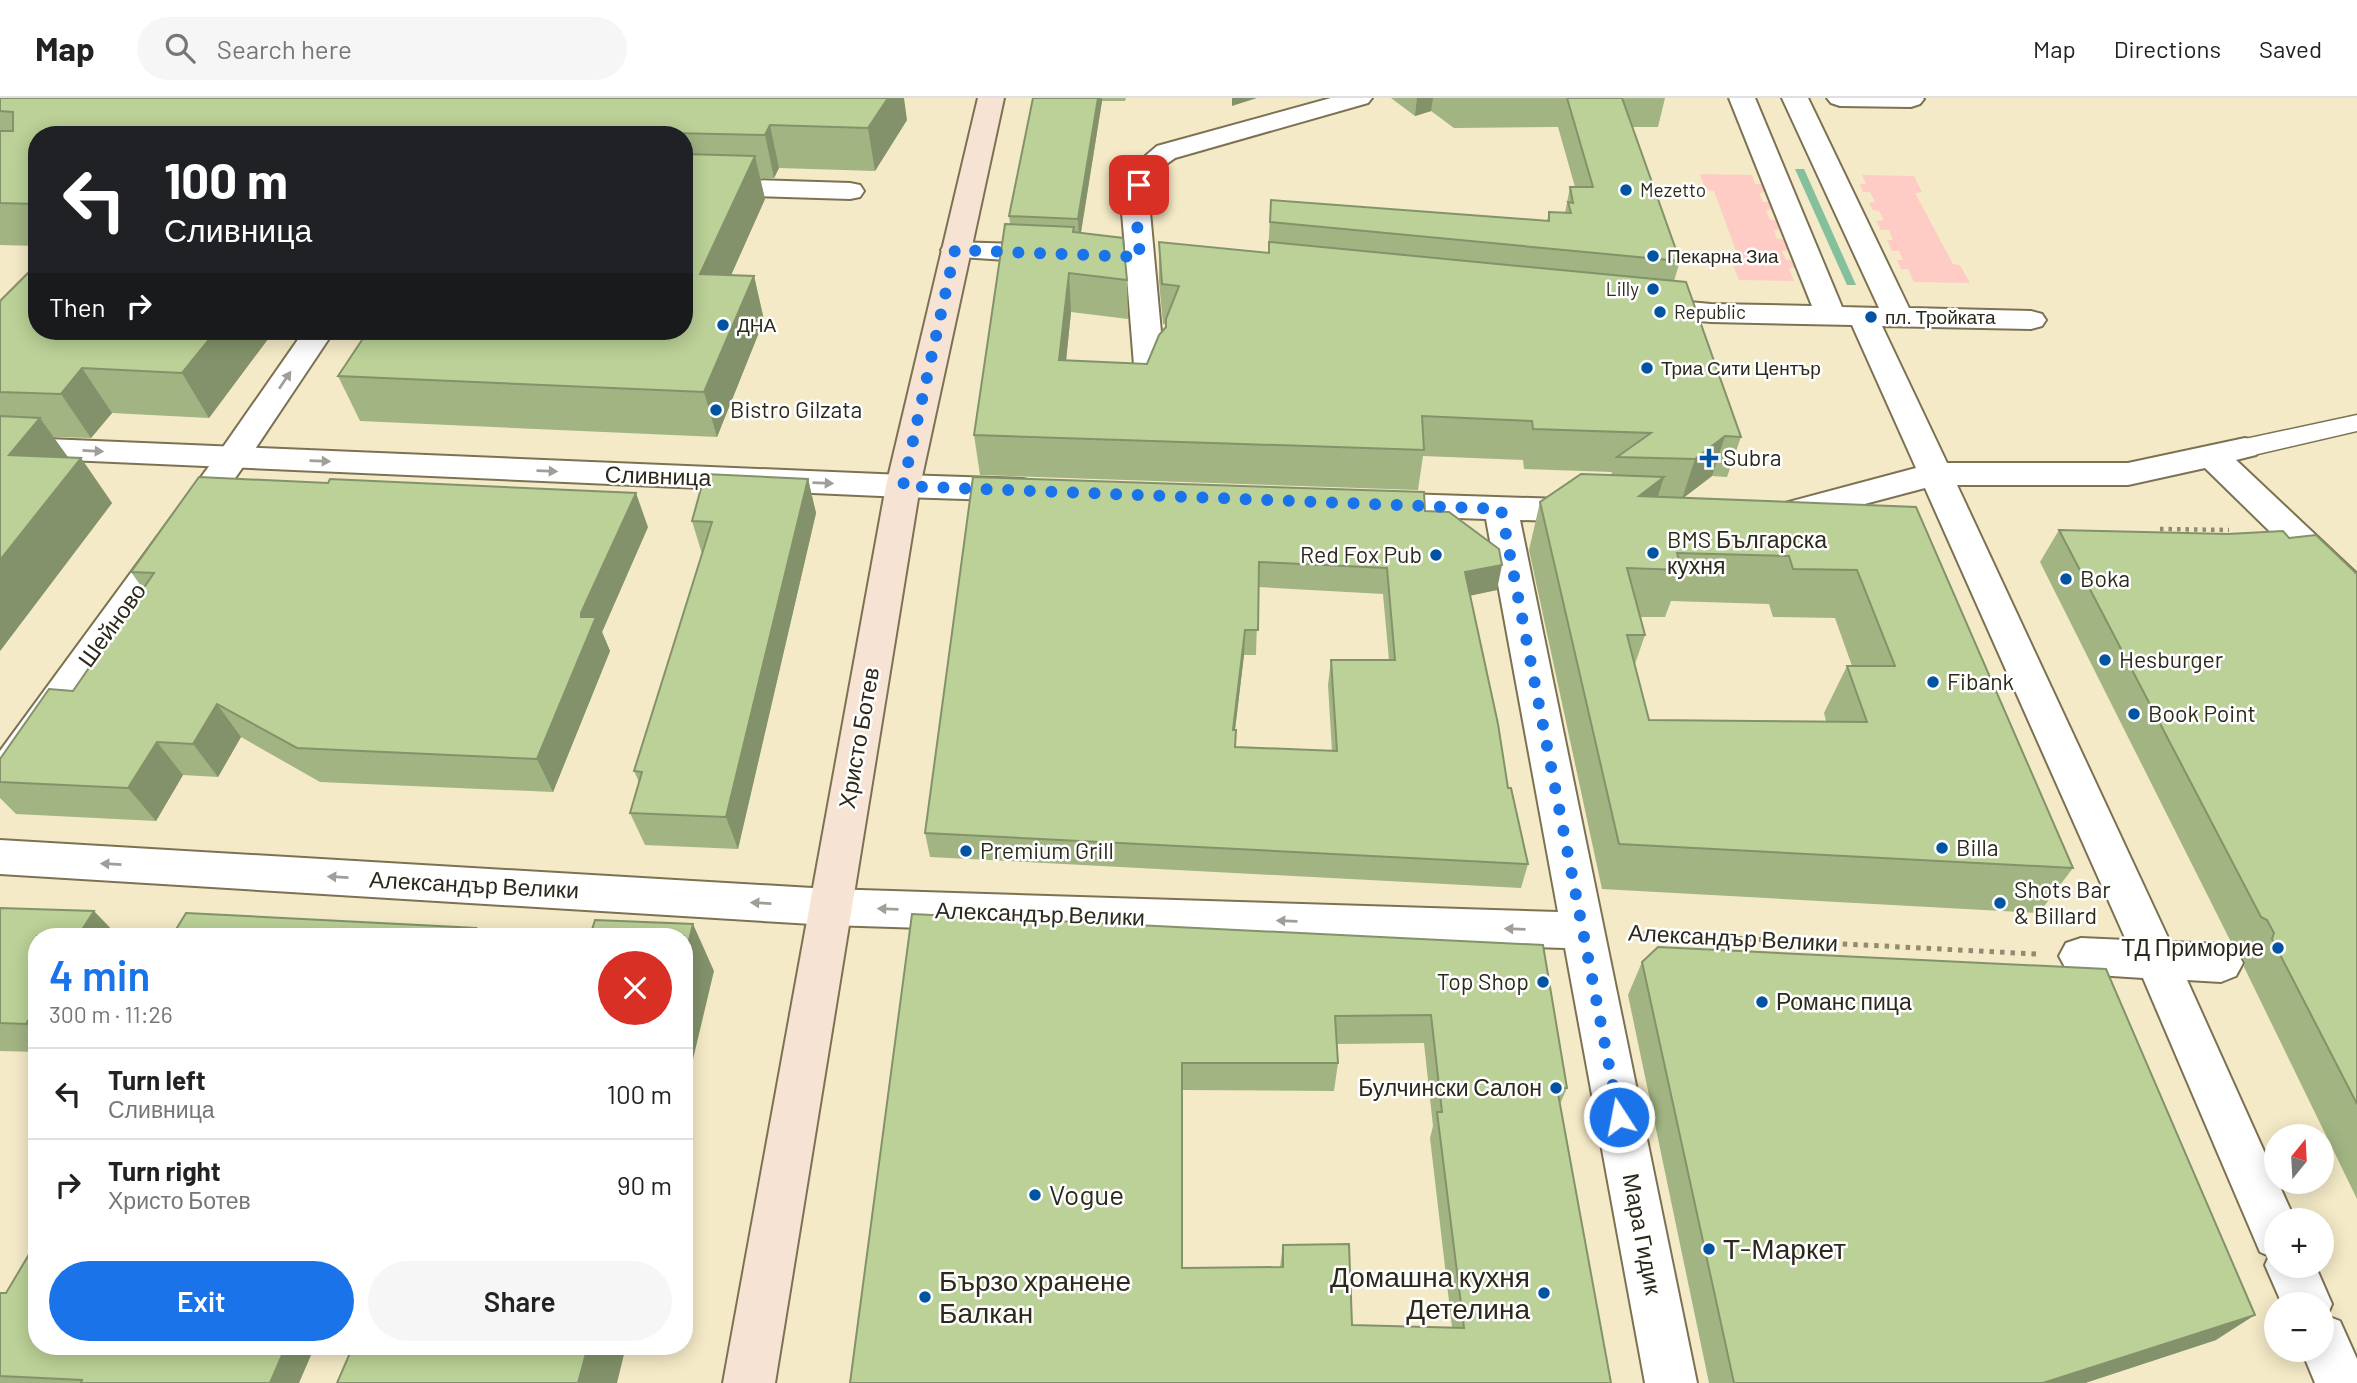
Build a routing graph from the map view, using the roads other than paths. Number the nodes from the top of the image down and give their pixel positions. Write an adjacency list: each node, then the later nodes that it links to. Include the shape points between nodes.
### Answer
1 (991, 98): 9 (main road, Христо Ботев)
2 (1359, 98): 10 (street, via 1166,152 1143,169 1135,201)
3 (1742, 98): 12 (street)
4 (1795, 98): 14 (street)
5 (1840, 98): 6 (street)
6 (1895, 99)
7 (693, 186): 8 (street)
8 (850, 191)
9 (955, 250): 10 (street); 24 (main road, Христо Ботев)
10 (1154, 258): 17 (street)
11 (1613, 304): 12 (street, via 1710,313)
12 (1831, 316): 13 (street)
13 (1863, 316): 14 (street); 23 (street)
14 (1898, 317): 15 (street)
15 (2031, 320)
16 (313, 340): 22 (street, Шейново, one-way to 16)
17 (1149, 365)
18 (2357, 423): 20 (lane)
19 (0, 447): 22 (street, Сливница, one-way to 22)
20 (2245, 448): 21 (street)
21 (2211, 455): 23 (street, via 2127,474); 30 (street)
22 (233, 457): 24 (street, Сливница, one-way to 24); 31 (street, Шейново)
23 (1937, 474): 29 (street); 36 (street)
24 (903, 486): 25 (street, Сливница); 33 (main road, Христо Ботев)
25 (1060, 492)
26 (1349, 503): 27 (street)
27 (1501, 509): 28 (street); 34 (street, Мара Гидик)
28 (1625, 512)
29 (1764, 516)
30 (2357, 595)
31 (0, 781)
32 (0, 857): 33 (street, Александър Велики, one-way to 32)
33 (829, 907): 34 (street, Александър Велики, one-way to 33); 40 (main road, Христо Ботев)
34 (1583, 931): 41 (street, Мара Гидик)
35 (2081, 956): 36 (street)
36 (2157, 960): 37 (street); 38 (street)
37 (2221, 963)
38 (2265, 1208)
39 (2332, 1362): 42 (street)
40 (749, 1383)
41 (1671, 1383)
42 (2341, 1383)

